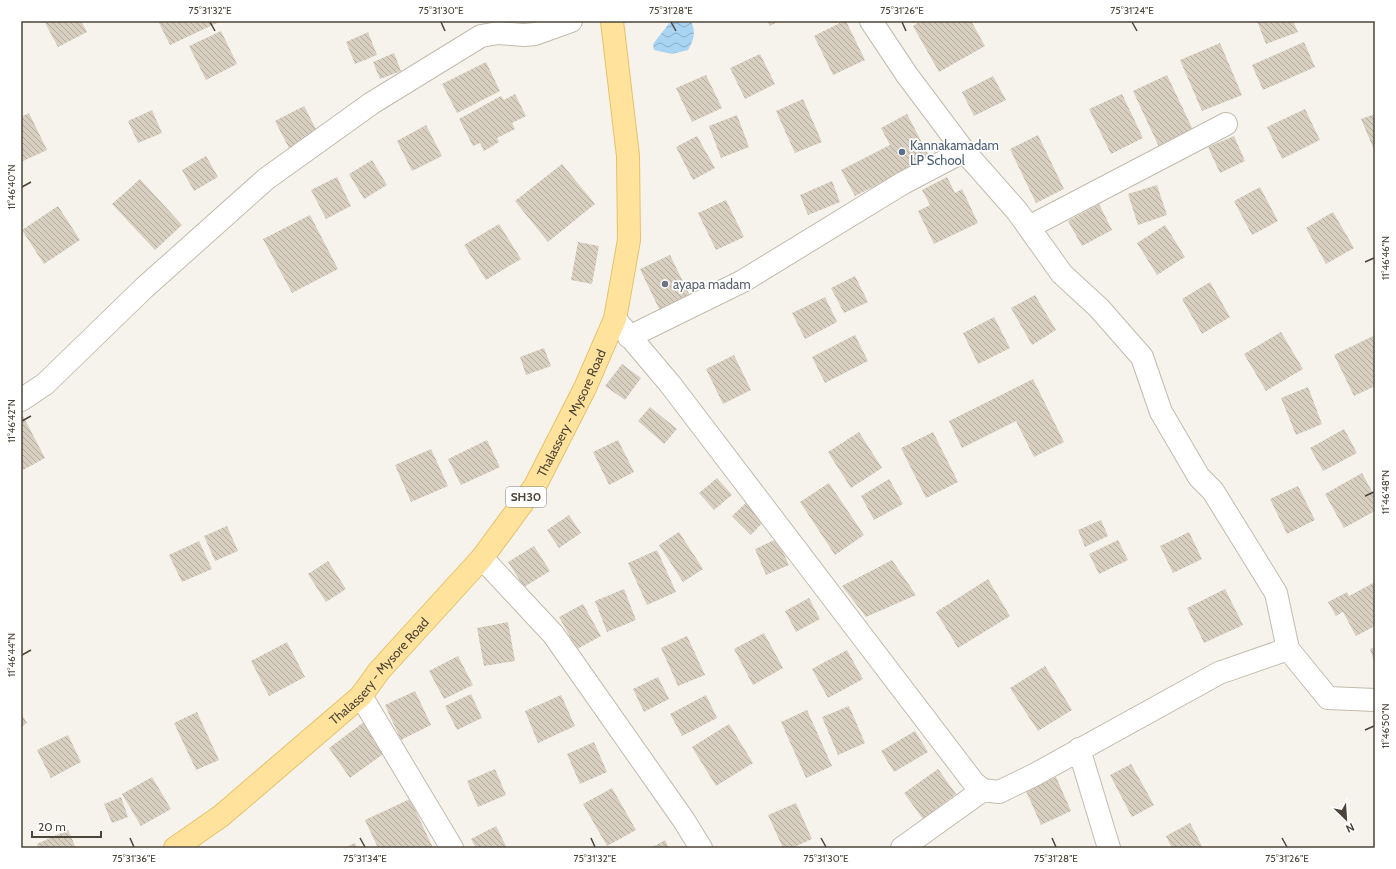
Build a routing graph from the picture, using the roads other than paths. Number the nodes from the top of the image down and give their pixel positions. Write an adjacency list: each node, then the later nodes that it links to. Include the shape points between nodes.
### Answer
1 (571, 21): 9 (street, via 535,34 498,33 481,36 372,103 266,179 144,288 45,384)
2 (612, 21): 7 (main road, Thalassery - Mysore Road / SH30, via 628,156 630,199 629,240)
3 (871, 21): 5 (street)
4 (1226, 124): 6 (street)
5 (964, 151): 6 (street); 8 (street, via 903,183 743,281)
6 (1029, 227): 11 (street, via 1062,274 1099,308 1142,357 1161,412 1198,478 1213,491 1276,594)
7 (615, 319): 8 (street); 10 (main road, Thalassery - Mysore Road / SH30, via 585,388 535,486)
8 (629, 337): 15 (street, via 670,384 974,783)
9 (21, 400)
10 (482, 558): 12 (main road, Thalassery - Mysore Road / SH30, via 379,671); 18 (street, via 553,634)
11 (1288, 649): 13 (street, via 1328,698); 14 (street, via 1219,674)
12 (361, 696): 16 (main road, Thalassery - Mysore Road / SH30, via 221,816); 17 (street)
13 (1375, 700)
14 (1079, 749): 15 (street, via 999,792); 20 (street)
15 (983, 790): 19 (street)
16 (175, 848)
17 (452, 848)
18 (701, 848)
19 (902, 848)
20 (1109, 848)

